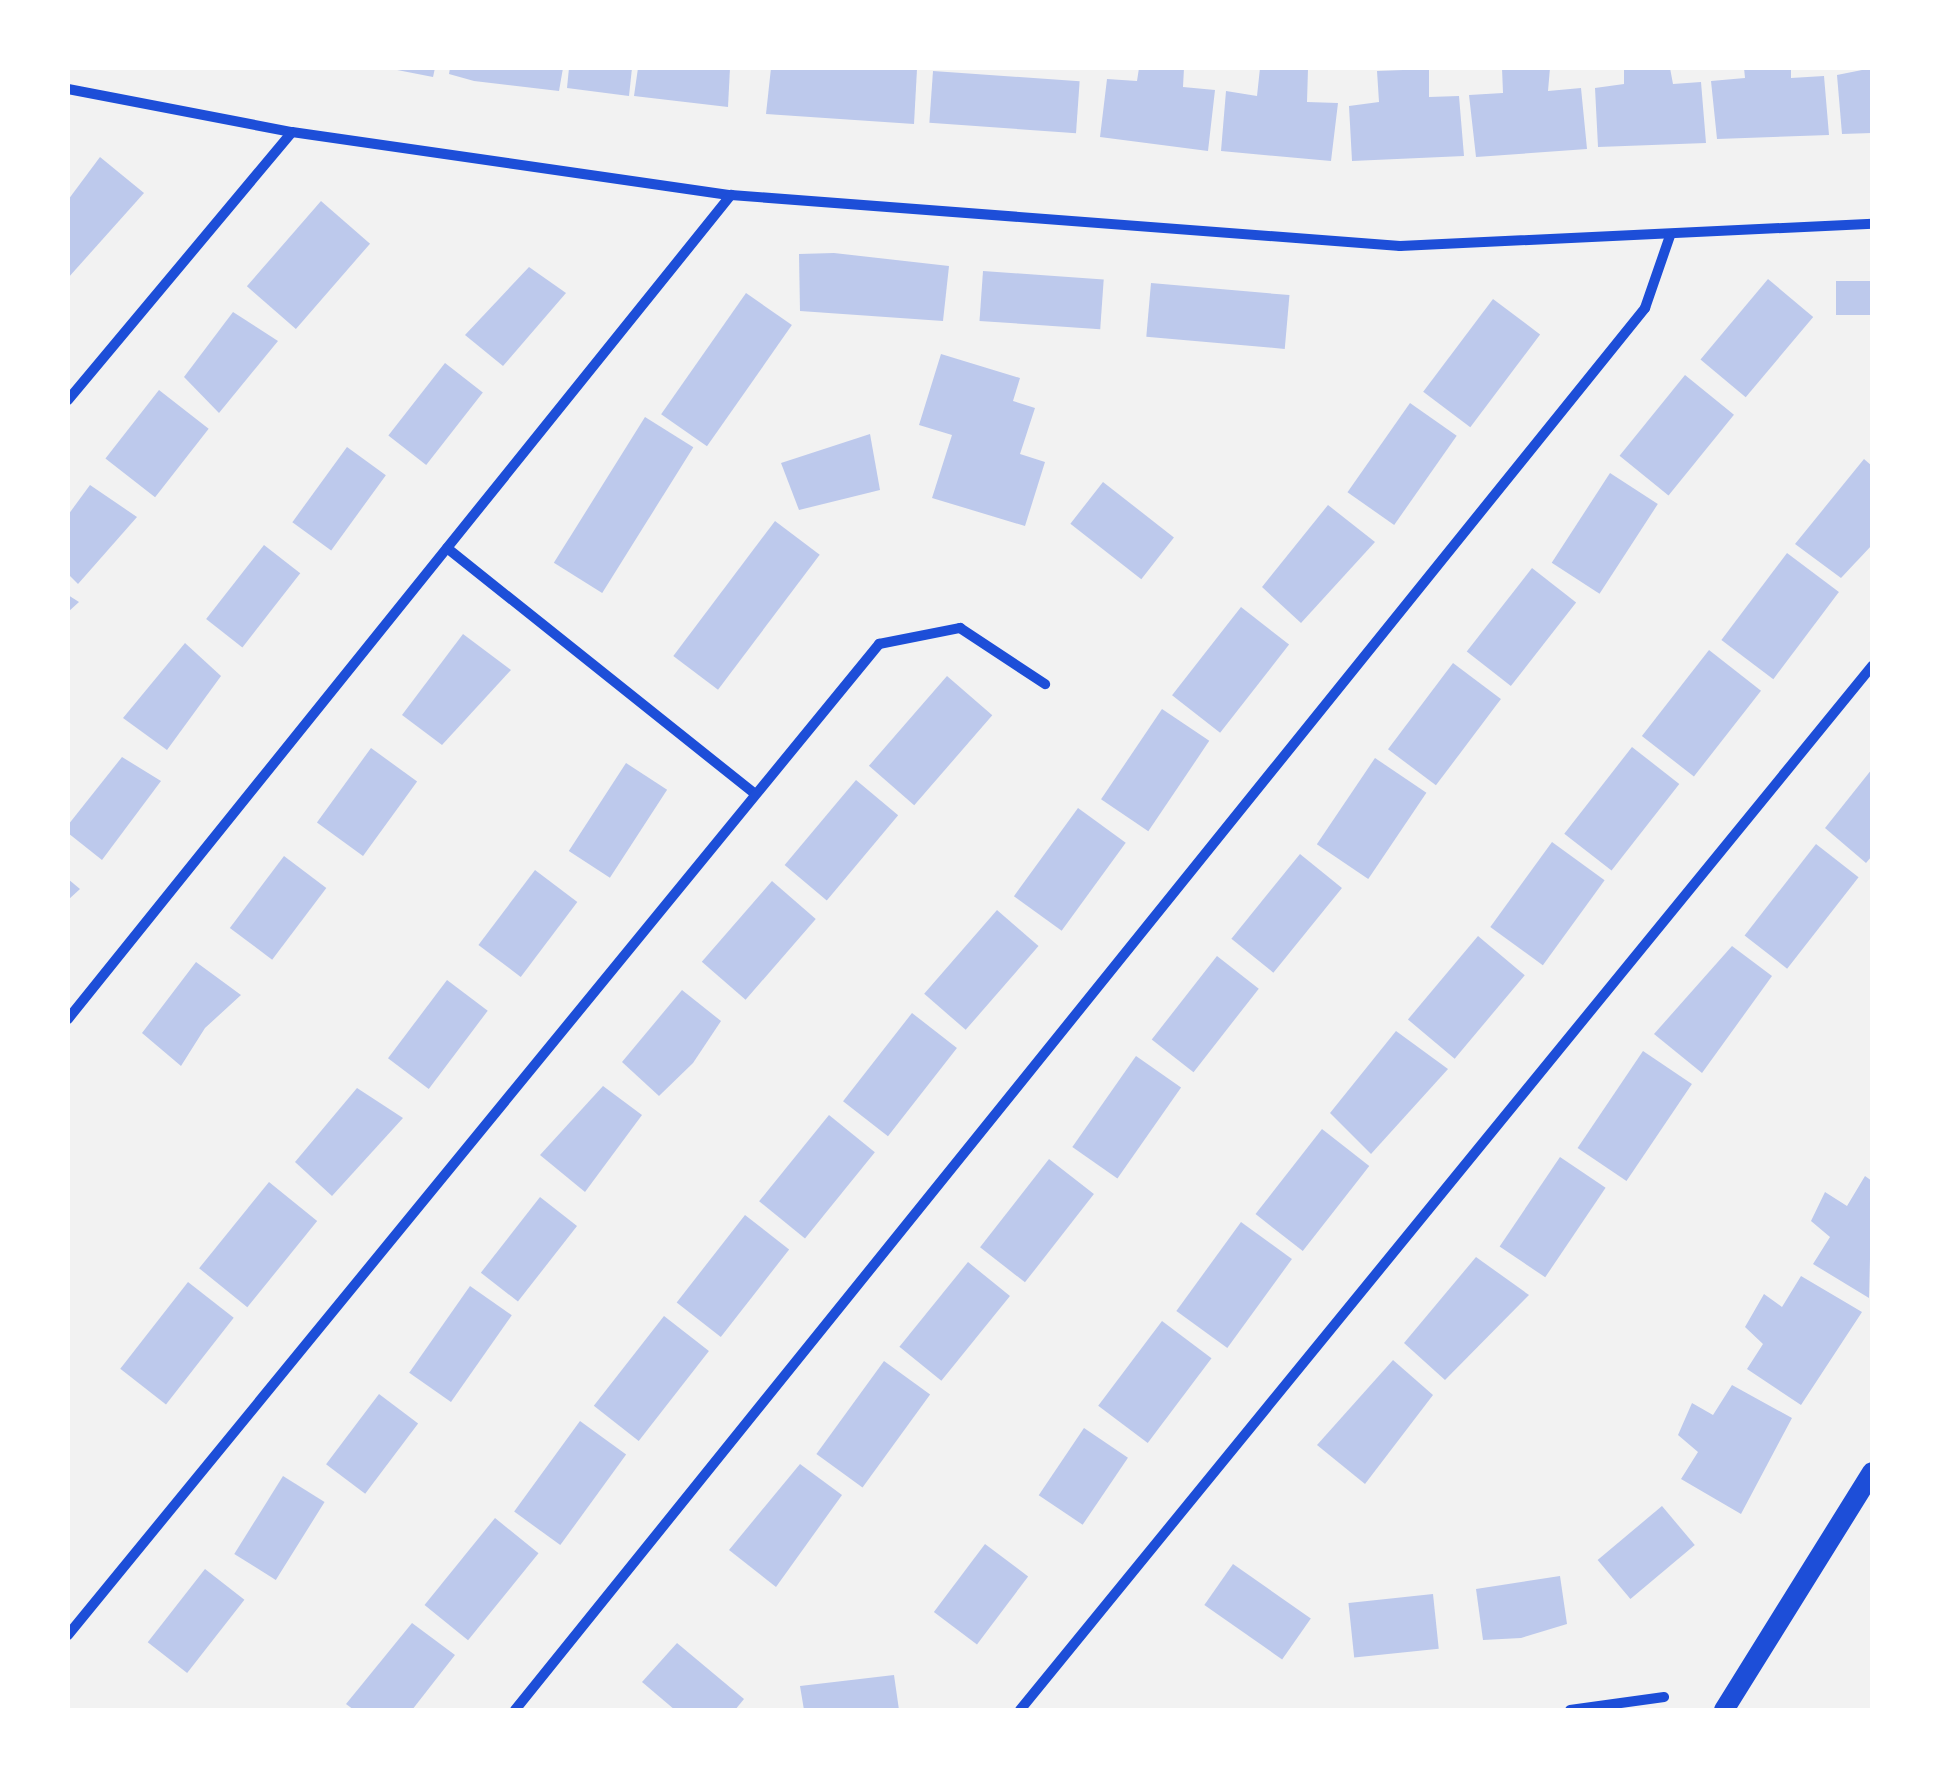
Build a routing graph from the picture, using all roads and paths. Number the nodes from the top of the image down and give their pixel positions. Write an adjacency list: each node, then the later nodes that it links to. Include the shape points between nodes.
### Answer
1 (68, 89): 2 (street)
2 (292, 132): 3 (street); 6 (street)
3 (731, 195): 5 (street, via 1400,246); 7 (street)
4 (1872, 224): 5 (street)
5 (1670, 236): 15 (street, via 1645,308)
6 (68, 400)
7 (447, 548): 10 (street); 11 (street)
8 (1872, 666): 16 (street)
9 (1044, 684): 10 (street, via 960,628 880,644)
10 (754, 794): 13 (street)
11 (68, 1019)
12 (1872, 1472): 18 (main road)
13 (68, 1635)
14 (1664, 1697): 17 (street)
15 (514, 1710)
16 (1020, 1710)
17 (1570, 1710)
18 (1724, 1710)

